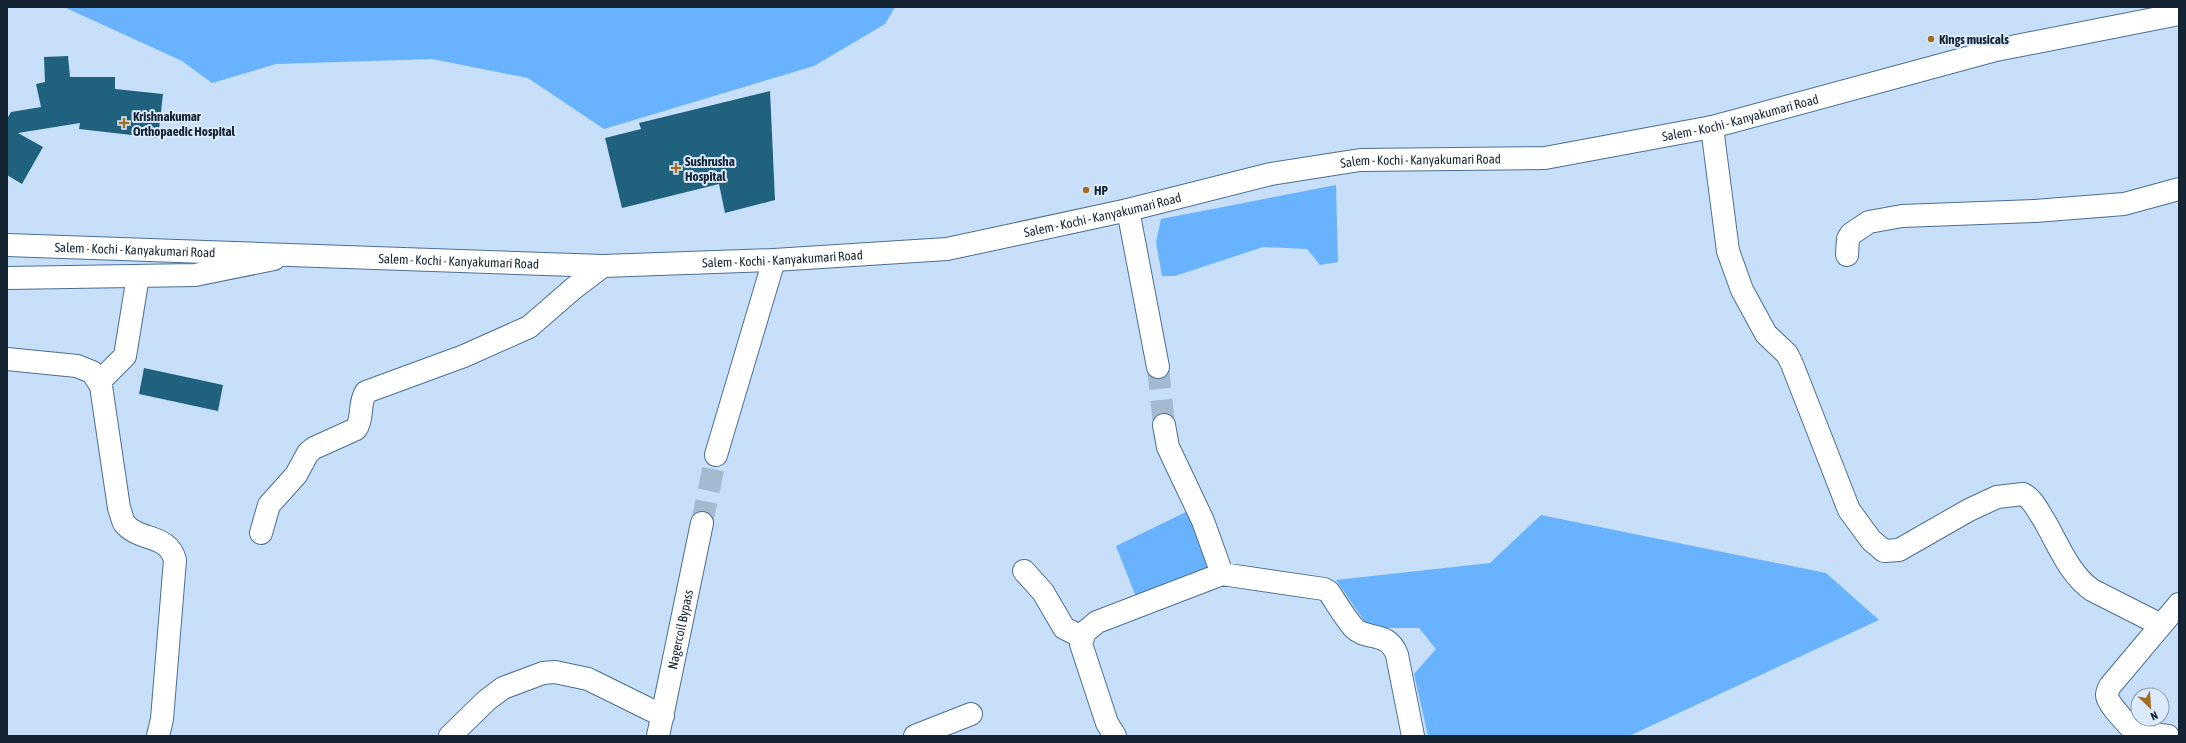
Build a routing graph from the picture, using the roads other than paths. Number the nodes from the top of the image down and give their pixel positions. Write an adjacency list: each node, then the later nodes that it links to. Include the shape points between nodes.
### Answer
1 (2179, 14): 2 (main road, Salem - Kochi - Kanyakumari Road, via 1996,50)
2 (1712, 127): 4 (main road, Salem - Kochi - Kanyakumari Road, via 1545,158 1360,160 1271,174); 22 (main road, via 1728,251 1742,290 1766,334 1787,354 1849,510 1870,540 1884,551 1899,550 1997,497 2023,494 2036,507 2072,570 2083,583)
3 (2179, 189): 7 (main road, via 2124,204 2035,211 1902,216 1869,222 1851,234 1848,239)
4 (1128, 210): 8 (main road, Salem - Kochi - Kanyakumari Road, via 948,249); 13 (main road)
5 (7, 245): 6 (main road, Salem - Kochi - Kanyakumari Road)
6 (292, 255): 9 (main road, Salem - Kochi - Kanyakumari Road); 10 (main road, via 195,275)
7 (1847, 255)
8 (774, 260): 9 (main road, Salem - Kochi - Kanyakumari Road); 16 (main road)
9 (603, 266): 18 (main road, via 529,327 464,356 366,392 360,405 360,423 356,429 314,448 308,454 296,475 269,505)
10 (138, 276): 11 (main road); 14 (main road, via 124,356)
11 (7, 278)
12 (7, 359): 14 (main road, via 77,366 92,372)
13 (1158, 367)
14 (98, 382): 27 (main road, via 104,405 119,508 124,522 133,530 167,545 175,560 162,719)
15 (1164, 425): 20 (main road, via 1168,447 1203,521)
16 (716, 455)
17 (702, 523): 25 (main road, Nagercoil Bypass)
18 (261, 533)
19 (1024, 570): 23 (main road, via 1043,592 1064,628)
20 (1222, 574): 23 (main road, via 1097,622); 31 (main road, via 1324,589 1329,592 1355,629 1388,641 1397,655)
21 (2179, 604): 22 (main road)
22 (2161, 625): 26 (main road, via 2110,686 2106,695)
23 (1082, 637): 30 (main road, via 1081,644 1104,716)
24 (971, 714): 29 (main road)
25 (662, 730): 28 (main road, via 588,680 555,672 543,673 503,688)
26 (2135, 735): 32 (main road, via 2155,733)
27 (158, 736)
28 (450, 736)
29 (915, 736)
30 (1115, 736)
31 (1413, 736)
32 (2168, 736)

